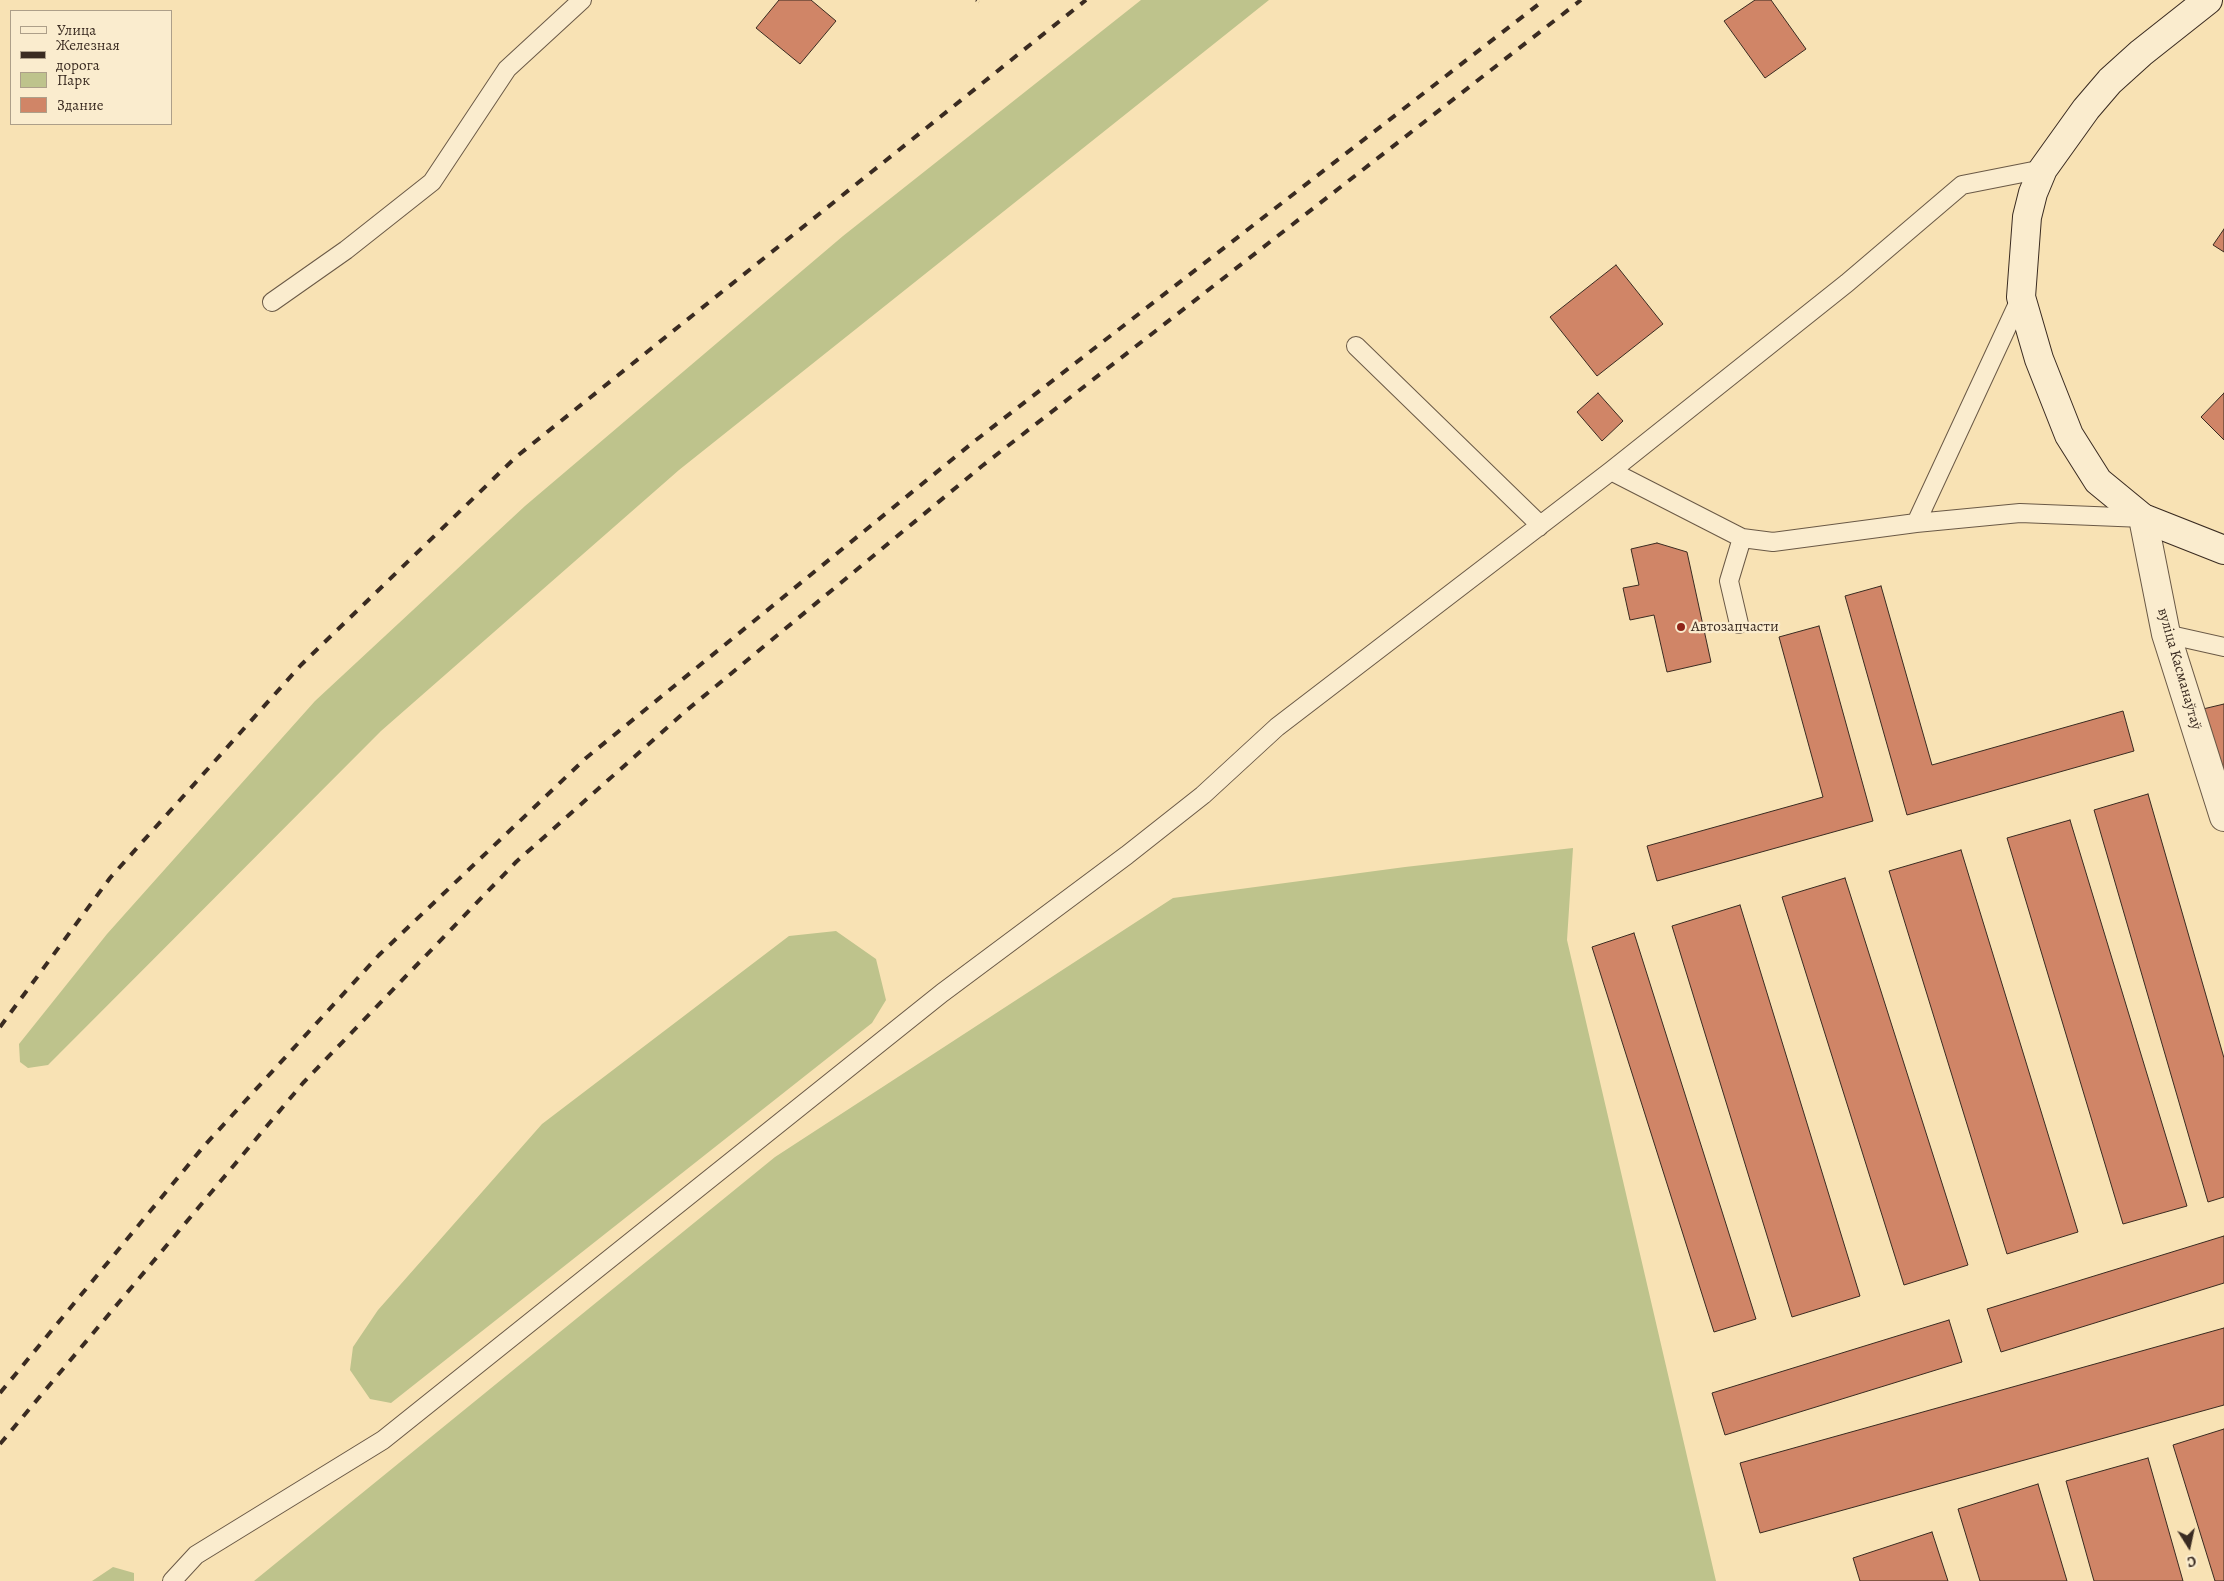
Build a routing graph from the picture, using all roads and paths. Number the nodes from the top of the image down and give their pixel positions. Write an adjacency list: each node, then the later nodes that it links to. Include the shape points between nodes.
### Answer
1 (582, 0): 5 (lane, via 507,69 432,182 346,250)
2 (2208, 0): 3 (street, via 2110,81)
3 (2043, 169): 4 (street, via 2027,217); 7 (lane, via 1962,185 1847,283)
4 (2021, 297): 8 (street, via 2039,359 2069,435 2098,481); 9 (lane)
5 (272, 302)
6 (1356, 346): 10 (lane)
7 (1611, 471): 10 (lane); 11 (lane)
8 (2143, 518): 9 (lane, via 2020,513); 12 (street); 14 (street, вуліца Касманаўтаў)
9 (1916, 523): 11 (lane, via 1773,542)
10 (1539, 526): 17 (lane, via 1277,727 1188,807 942,993 383,1440 196,1555)
11 (1742, 538): 13 (lane, via 1729,580)
12 (2224, 550)
13 (1739, 624)
14 (2166, 634): 15 (lane); 16 (street, вуліца Касманаўтаў)
15 (2224, 647)
16 (2224, 817)
17 (172, 1581)

